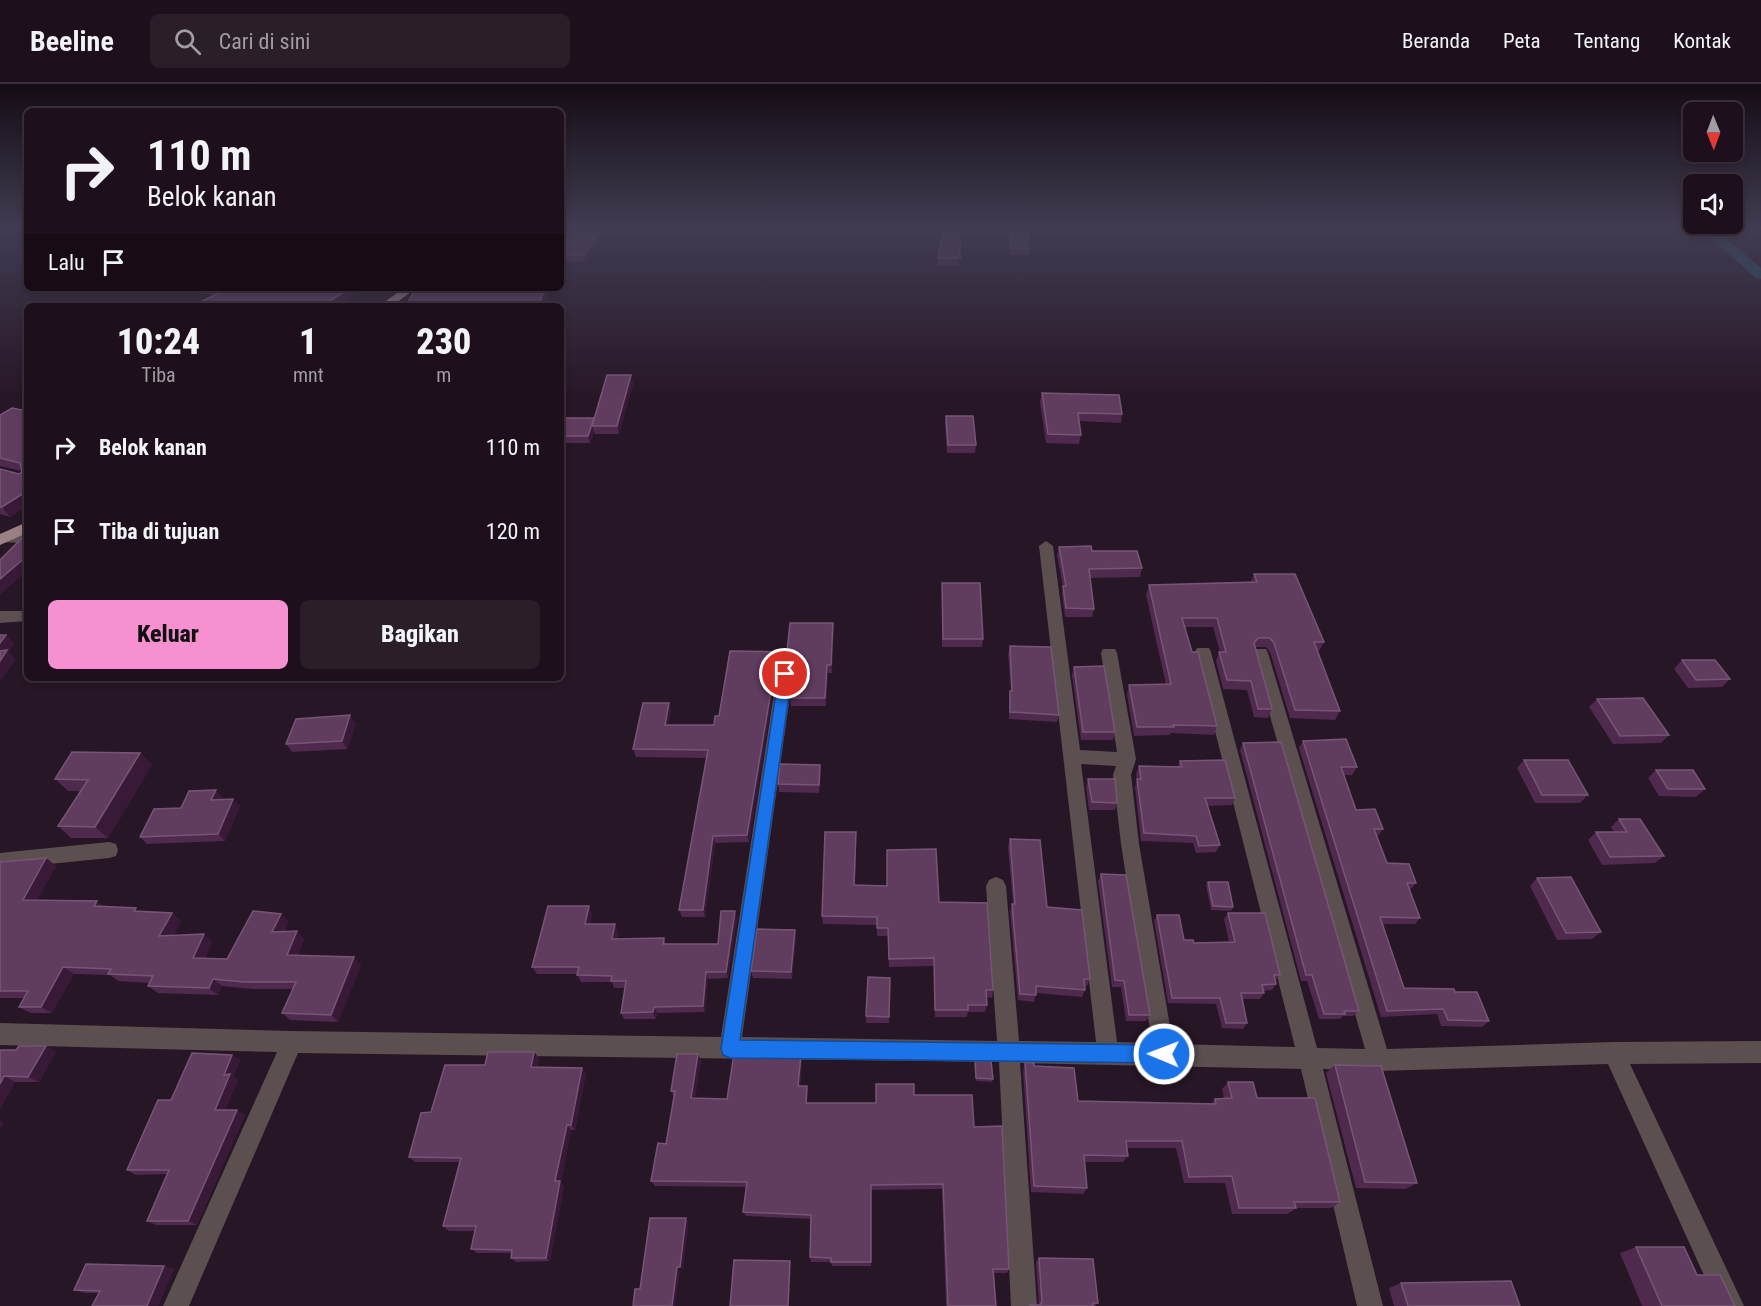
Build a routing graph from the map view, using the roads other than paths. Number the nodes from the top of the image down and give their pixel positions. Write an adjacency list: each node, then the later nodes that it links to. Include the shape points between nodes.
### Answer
1 (407, 291): 2 (main road)
2 (389, 303)
3 (24, 528): 5 (main road)
4 (24, 538): 5 (street)
5 (2, 539)
6 (1046, 546): 13 (street)
7 (24, 616): 8 (street)
8 (0, 617)
9 (1203, 652): 26 (street)
10 (1109, 653): 14 (street)
11 (1260, 653): 27 (street)
12 (785, 674): 20 (street)
13 (1072, 757): 14 (street); 23 (street)
14 (1126, 759): 25 (street, via 1122,775 1130,844)
15 (109, 850): 16 (street)
16 (0, 861)
17 (996, 886): 21 (street)
18 (0, 1034): 19 (street)
19 (292, 1042): 20 (street); 28 (street)
20 (730, 1049): 21 (street)
21 (1009, 1052): 23 (street); 29 (street)
22 (1761, 1052): 24 (street)
23 (1108, 1053): 25 (street)
24 (1614, 1053): 27 (street); 31 (street)
25 (1164, 1054): 26 (street)
26 (1309, 1058): 27 (street); 30 (street)
27 (1379, 1060)
28 (176, 1306)
29 (1024, 1306)
30 (1370, 1306)
31 (1731, 1306)

